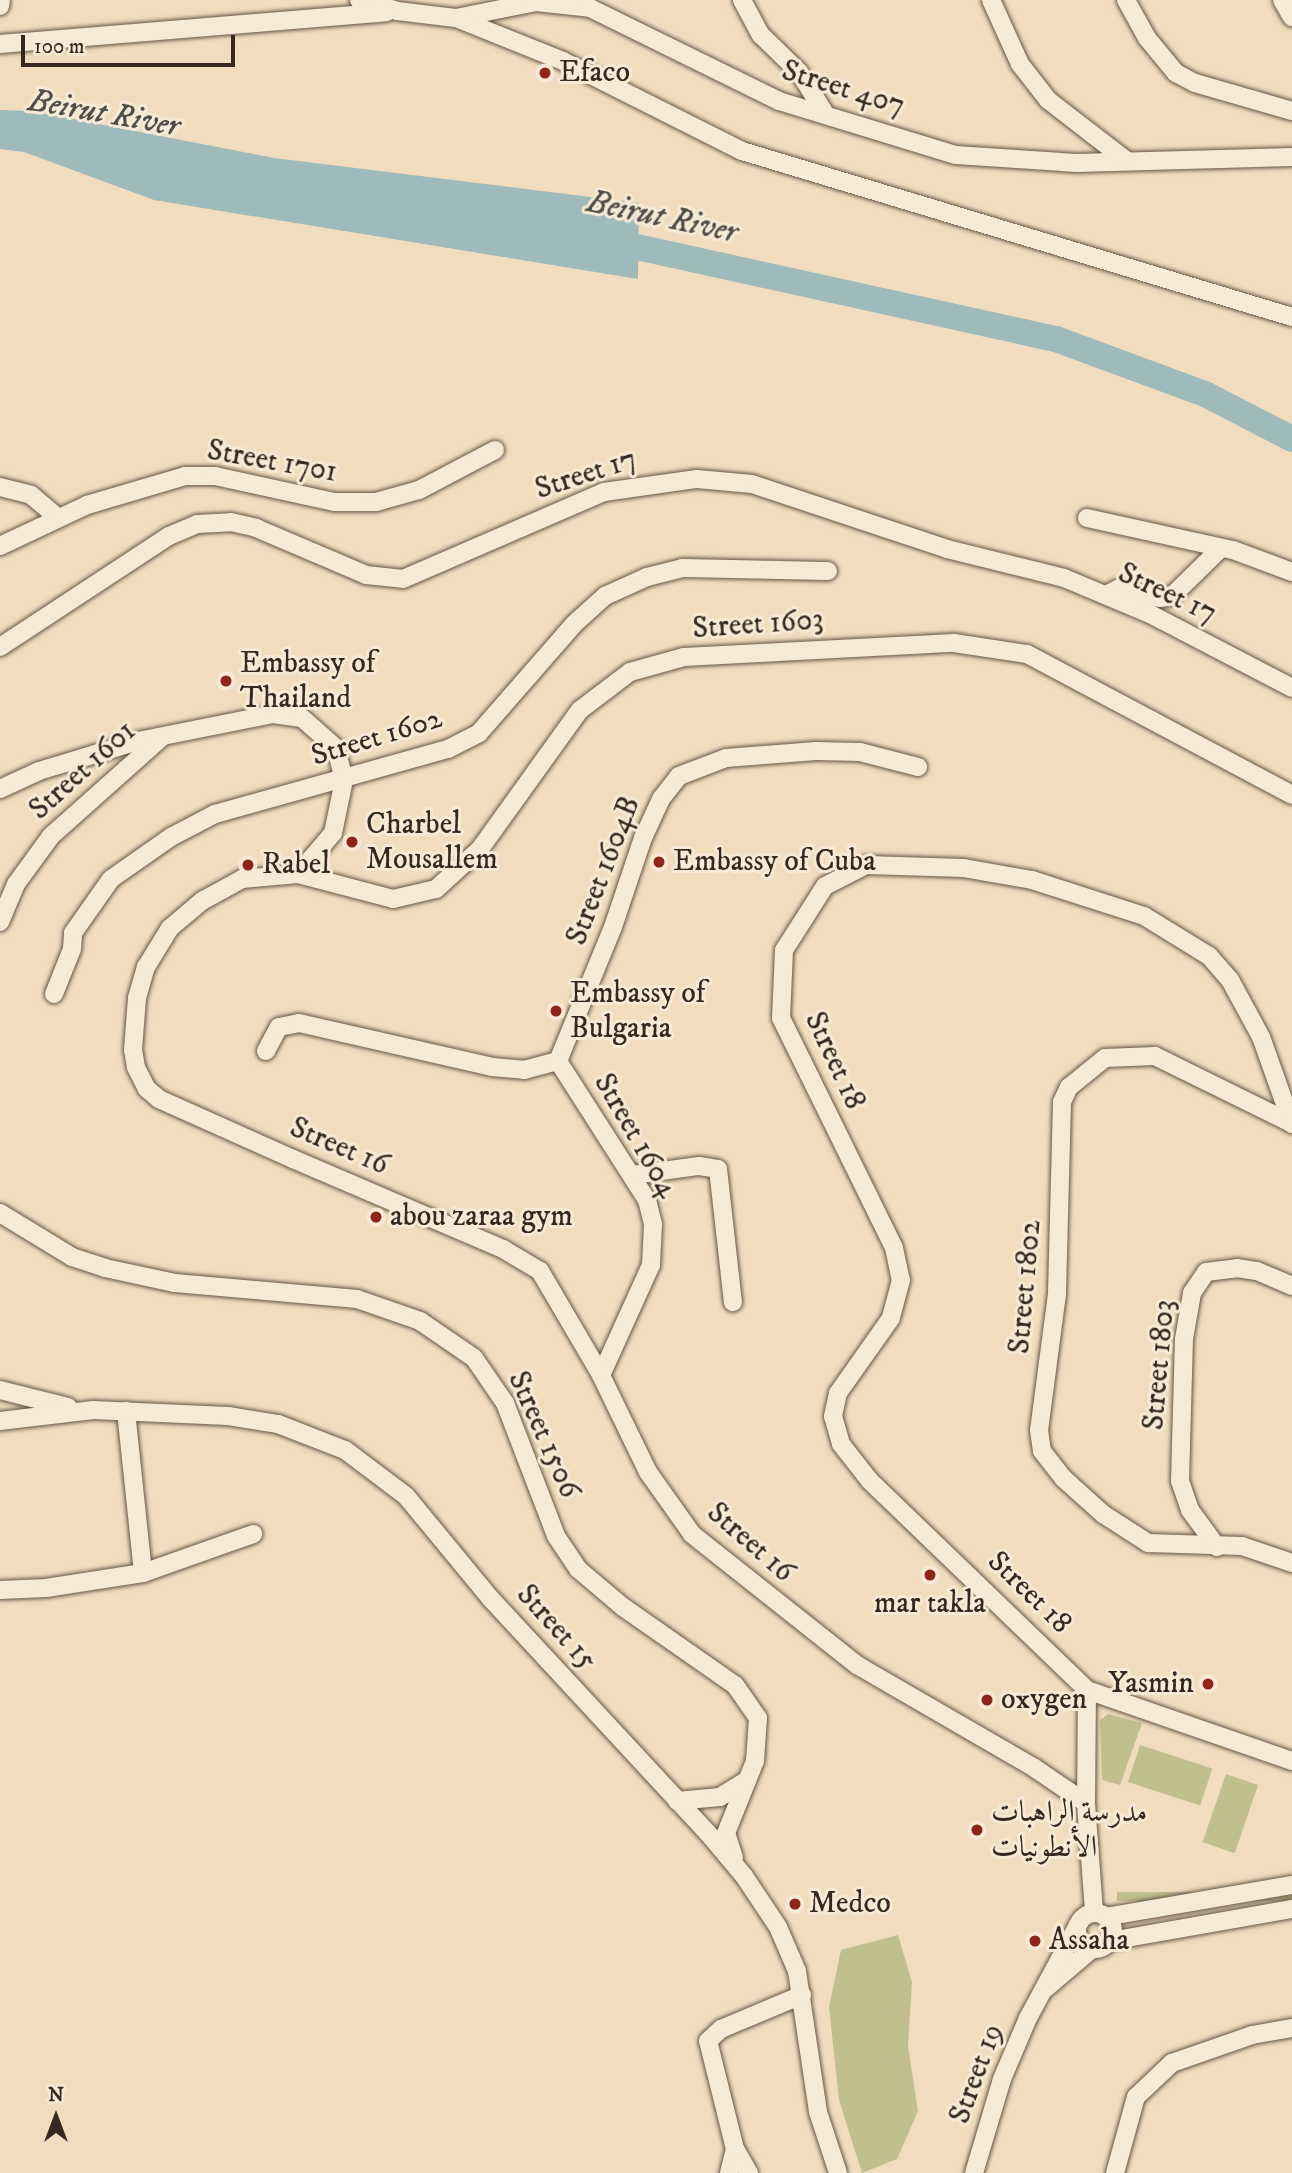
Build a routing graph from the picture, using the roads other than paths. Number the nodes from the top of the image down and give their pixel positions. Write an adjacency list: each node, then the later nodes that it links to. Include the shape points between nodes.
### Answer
1 (1, 0): 8 (street)
2 (359, 0): 9 (street)
3 (742, 0): 14 (street, via 761,35 799,72)
4 (991, 0): 16 (street, via 1020,64 1048,100)
5 (1126, 0): 13 (street, via 1147,38 1177,73 1207,88)
6 (1282, 0): 10 (street)
7 (536, 1): 11 (street, Street 407); 14 (street, Street 407, via 590,8 695,56 767,96)
8 (0, 6)
9 (397, 11): 11 (street, Street 407); 12 (street)
10 (1292, 16)
11 (456, 18): 17 (street, via 563,61 742,151)
12 (0, 44)
13 (1292, 111)
14 (824, 112): 16 (street, Street 407, via 956,155 1077,163)
15 (1292, 157): 16 (street, Street 407)
16 (1127, 161)
17 (1292, 317)
18 (495, 450): 20 (street, Street 1701, via 419,490 376,502 334,502 215,476 185,476)
19 (0, 487): 20 (street, via 31,495)
20 (57, 517): 22 (street, Street 1701)
21 (1087, 518): 23 (street)
22 (0, 546)
23 (1220, 548): 25 (street); 26 (street, via 1172,597 1118,589)
24 (828, 571): 31 (street, Street 1602, via 725,566 682,568 647,577 606,596 574,624 479,733 448,748)
25 (1292, 572)
26 (1106, 595): 27 (street, Street 17, via 1064,578 939,547 752,484 697,478 604,492 403,579 366,575 256,528 231,522 197,524 169,536); 28 (street, Street 17)
27 (0, 647)
28 (1292, 688)
29 (164, 736): 31 (street, via 273,714 302,718 336,748); 32 (street, via 39,771); 35 (street, Street 1601, via 51,836 16,884)
30 (918, 767): 38 (street, Street 1604B, via 860,752 816,751 726,758 679,776 660,799 643,838 613,928)
31 (344, 780): 34 (street, via 333,833); 36 (street, Street 1602, via 215,814 111,879 73,933 72,949)
32 (0, 789)
33 (1292, 795): 34 (street, Street 1603, via 1027,654 954,643 684,657 630,672 580,710 480,849 436,889 393,899)
34 (298, 874): 44 (street, Street 16, via 242,879 202,901 170,928 146,967 137,998 133,1050 135,1067 147,1089 159,1099 531,1264 551,1285)
35 (0, 922)
36 (54, 994)
37 (266, 1051): 38 (street, Street 1604, via 279,1027 299,1023 492,1067 524,1070)
38 (558, 1062): 40 (street, Street 1604)
39 (1292, 1124): 50 (street, Street 1802, via 1154,1056 1105,1058 1069,1087 1062,1102 1060,1252 1040,1414 1042,1451 1063,1478 1103,1514 1148,1543); 54 (street, Street 18, via 1261,1037 1230,980 1209,956 1144,916 1032,880 964,868 866,865 825,886 784,950 781,1018 894,1248 901,1280 891,1318 838,1393 833,1416 841,1444 870,1481)
40 (632, 1175): 43 (street, via 699,1166 719,1169); 44 (street, Street 1604, via 647,1200 653,1224 651,1265)
41 (0, 1213): 56 (street, Street 1506, via 72,1256 104,1268 175,1283 357,1299 420,1321 474,1358 505,1403 556,1536 579,1569 652,1628 720,1673 747,1699 758,1718 760,1739)
42 (1292, 1286): 50 (street, Street 1803, via 1237,1268 1206,1272 1192,1293 1184,1339 1180,1481 1190,1510)
43 (733, 1302)
44 (601, 1375): 58 (street, Street 16, via 648,1472 678,1517 716,1556 857,1665 1000,1747)
45 (0, 1390): 46 (street)
46 (93, 1410): 47 (street, Street 15); 48 (street, Street 15)
47 (126, 1411): 52 (street); 57 (street, Street 15, via 228,1416 278,1424 357,1458 427,1518 491,1599)
48 (0, 1422)
49 (253, 1534): 52 (street)
50 (1217, 1547): 51 (street, Street 1802, via 1258,1549)
51 (1292, 1563)
52 (143, 1573): 53 (street)
53 (0, 1590)
54 (1087, 1690): 55 (street); 58 (street)
55 (1292, 1761)
56 (747, 1780): 57 (street, via 720,1797); 59 (street, Street 1506, via 726,1833)
57 (677, 1801): 59 (street, Street 15)
58 (1086, 1803): 62 (street)
59 (744, 1876): 66 (street, Street 15, via 786,1941)
60 (1292, 1885): 62 (street)
61 (1292, 1909): 64 (street)
62 (1100, 1915): 63 (street, via 1083,1917); 64 (street, via 1113,1930)
63 (1077, 1927): 65 (street, via 1078,1939); 67 (street, Street 19)
64 (1110, 1941): 65 (street)
65 (1092, 1949): 67 (street)
66 (802, 1995): 69 (street, via 721,2029 708,2041); 72 (street, Street 15, via 818,2112)
67 (1038, 1995): 73 (street, Street 19, via 1002,2079)
68 (1292, 2028): 74 (street, via 1227,2042 1172,2063 1136,2097)
69 (735, 2149): 70 (street); 71 (street)
70 (729, 2173)
71 (749, 2173)
72 (838, 2173)
73 (974, 2173)
74 (1115, 2173)

